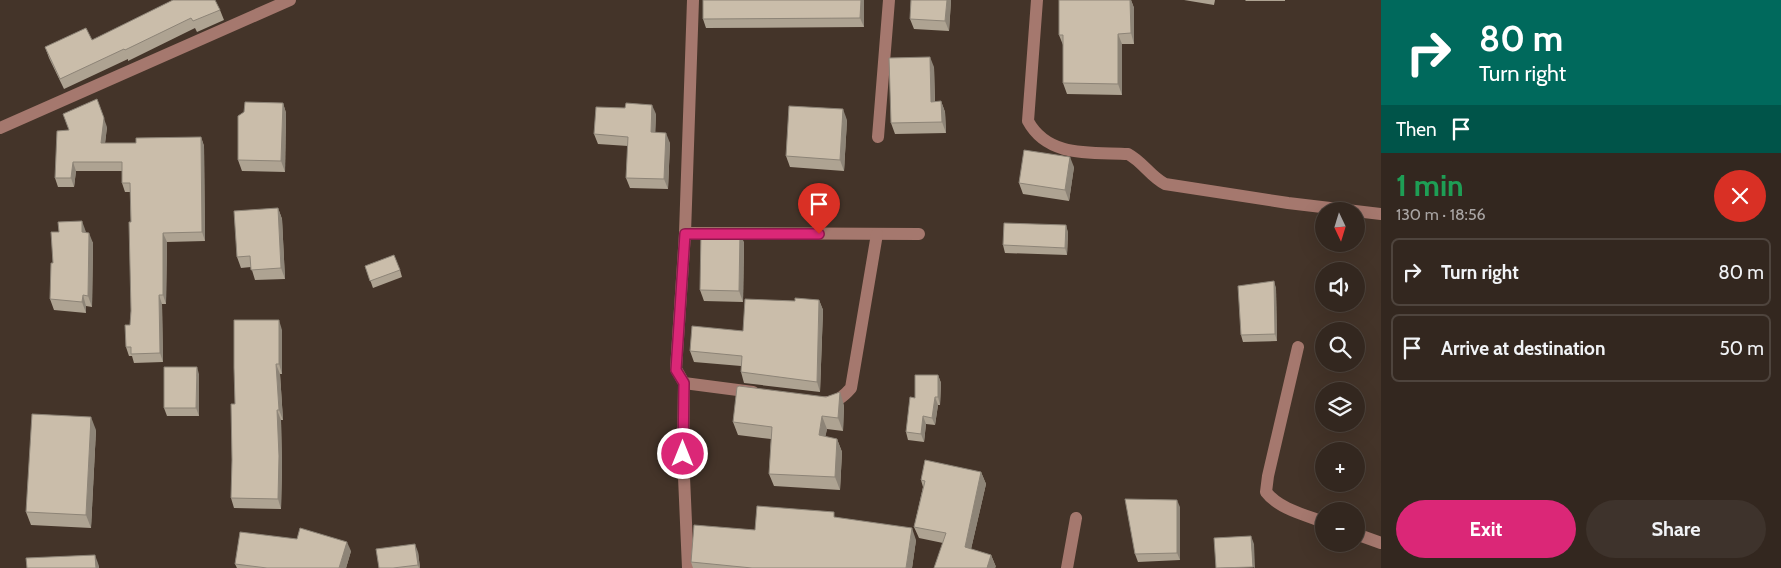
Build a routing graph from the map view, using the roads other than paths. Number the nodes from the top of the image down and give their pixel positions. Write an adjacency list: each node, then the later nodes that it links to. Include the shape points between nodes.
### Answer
1 (289, 0): 5 (street)
2 (693, 0): 8 (street)
3 (889, 0): 6 (street)
4 (1037, 0): 7 (street, via 1028,121 1045,142 1064,150 1128,154 1136,158 1153,178 1165,184)
5 (0, 128)
6 (878, 137)
7 (1381, 214)
8 (685, 234): 9 (street); 12 (street, via 676,370)
9 (877, 234): 10 (street); 14 (street, via 851,388 832,402)
10 (920, 234)
11 (1298, 347): 16 (street, via 1266,492 1280,504)
12 (684, 383): 13 (street); 19 (street, via 683,454)
13 (763, 394)
14 (812, 400)
15 (1076, 518): 20 (street)
16 (1315, 518)
17 (1365, 537): 18 (street)
18 (1381, 543)
19 (688, 568)
20 (1067, 568)

